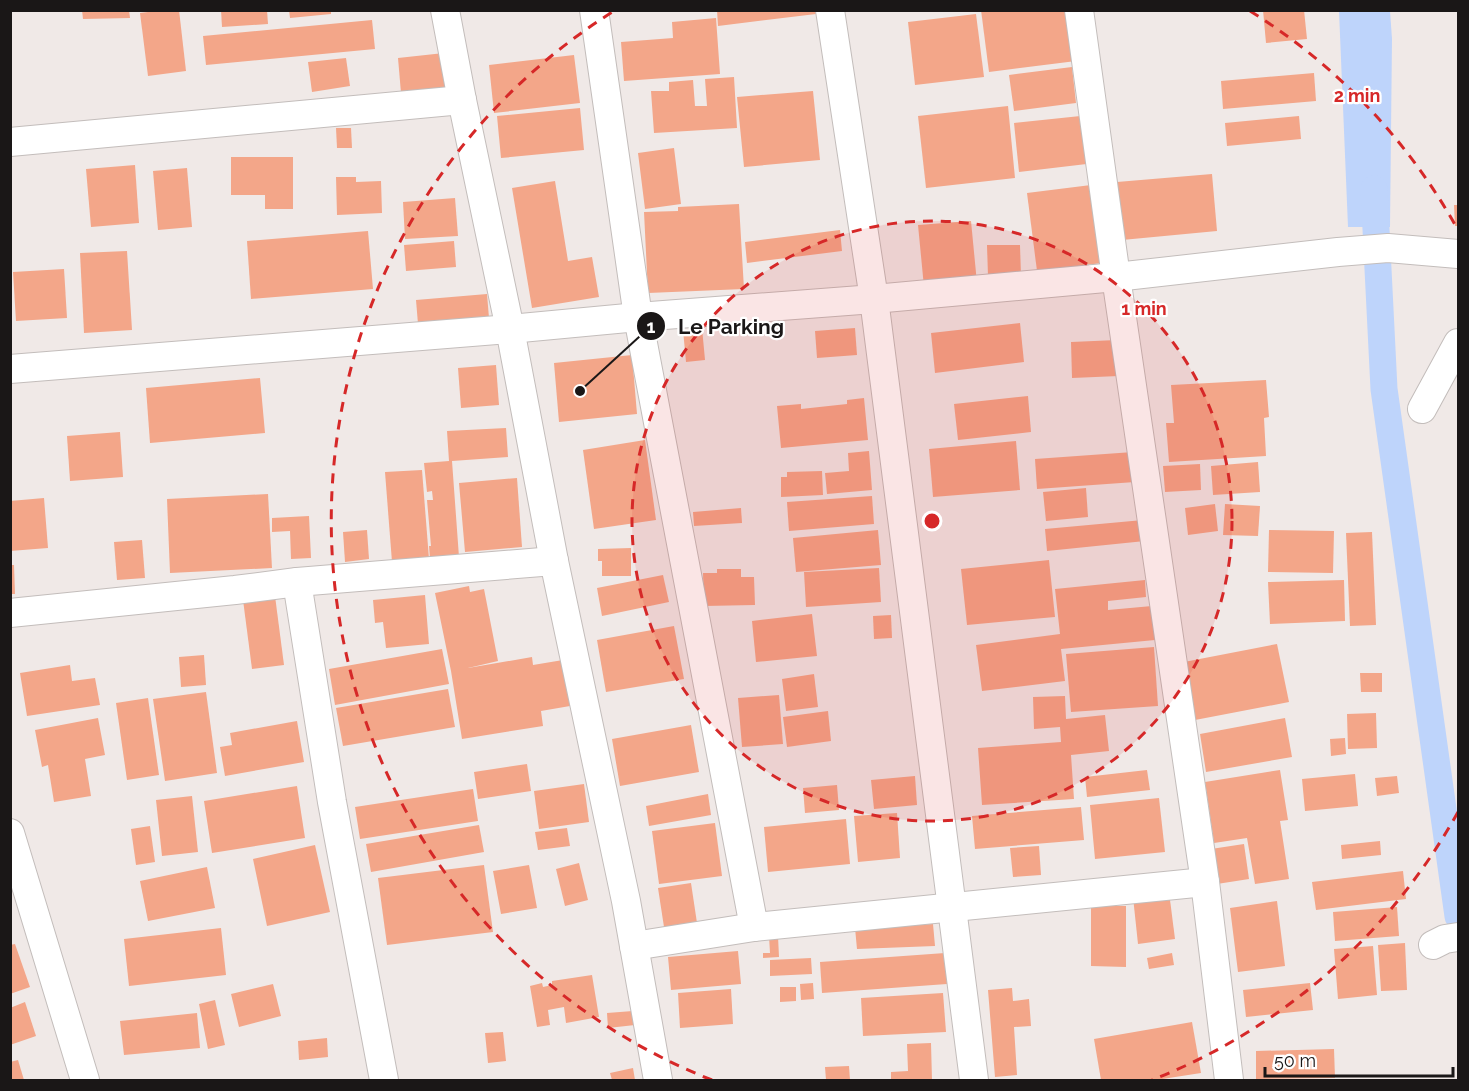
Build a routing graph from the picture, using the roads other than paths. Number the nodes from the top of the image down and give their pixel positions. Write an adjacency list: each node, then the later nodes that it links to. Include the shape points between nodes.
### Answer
1 (445, 10): 5 (street)
2 (594, 10): 10 (street)
3 (830, 10): 9 (street)
4 (1078, 10): 8 (street)
5 (462, 100): 6 (street); 11 (street)
6 (10, 142)
7 (1458, 254): 8 (street, via 1375,249)
8 (1116, 277): 9 (street); 19 (street)
9 (874, 299): 10 (street); 20 (street)
10 (638, 317): 11 (street); 21 (street)
11 (510, 328): 13 (street); 15 (street)
12 (1458, 343): 14 (street)
13 (10, 369)
14 (1422, 409)
15 (554, 561): 16 (street); 22 (street)
16 (297, 582): 17 (street); 24 (street, via 332,802)
17 (10, 613)
18 (10, 833): 23 (street)
19 (1205, 882): 20 (street); 27 (street)
20 (953, 907): 21 (street); 26 (street)
21 (754, 927): 22 (street)
22 (634, 946): 25 (street)
23 (84, 1080)
24 (384, 1080)
25 (658, 1080)
26 (974, 1080)
27 (1229, 1080)

